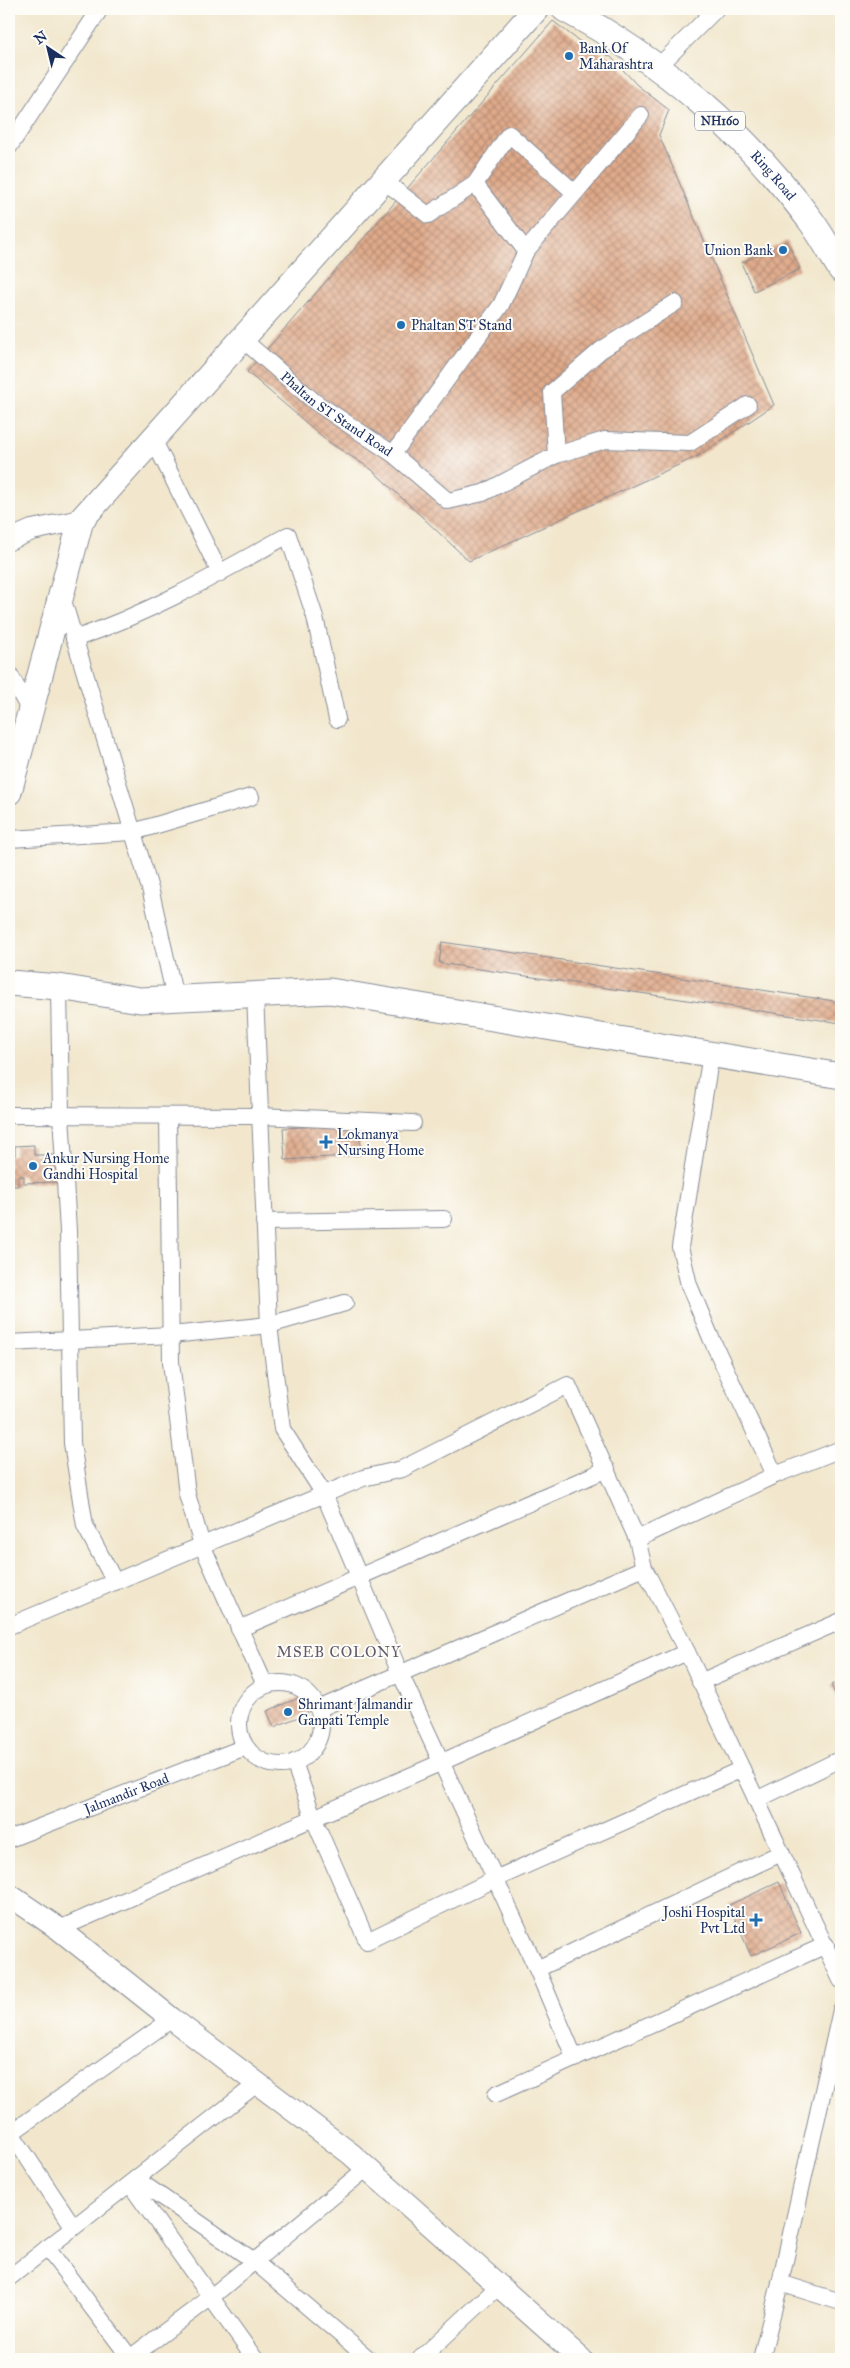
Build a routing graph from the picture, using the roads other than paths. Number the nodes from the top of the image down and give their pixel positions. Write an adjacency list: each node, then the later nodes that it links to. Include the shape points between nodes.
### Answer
1 (100, 9): 7 (street)
2 (536, 9): 8 (main road)
3 (565, 9): 5 (highway, Ring Road / NH160, via 610,33)
4 (716, 9): 5 (street)
5 (659, 66): 12 (highway, Ring Road / NH160, via 749,146 811,221)
6 (640, 115): 10 (street, Phaltan ST Stand Road)
7 (9, 147)
8 (383, 180): 9 (street, via 428,215); 14 (main road)
9 (475, 184): 10 (street, via 509,134); 11 (street)
10 (575, 194): 11 (street, Phaltan ST Stand Road)
11 (526, 251): 17 (street, Phaltan ST Stand Road, via 501,305)
12 (841, 269)
13 (675, 303): 18 (street, via 601,350 552,392)
14 (242, 339): 16 (main road); 17 (street, Phaltan ST Stand Road, via 315,402)
15 (748, 405): 18 (street, via 690,443 604,440)
16 (153, 439): 19 (main road); 21 (street)
17 (393, 454): 18 (street, via 448,501 483,493)
18 (556, 455)
19 (81, 520): 20 (street, via 32,530); 22 (main road)
20 (9, 540)
21 (220, 573): 23 (street, via 113,626); 26 (street, via 288,535 315,617)
22 (61, 594): 23 (street); 25 (main road)
23 (74, 639): 29 (street)
24 (9, 673): 25 (street)
25 (30, 711): 27 (main road)
26 (337, 719)
27 (9, 792)
28 (251, 797): 29 (street)
29 (133, 832): 30 (street); 34 (street, via 151,892)
30 (9, 839)
31 (9, 982): 32 (main road)
32 (59, 987): 34 (main road, via 140,1000); 38 (street)
33 (255, 994): 34 (main road); 35 (main road, via 330,991); 40 (street)
34 (175, 998)
35 (711, 1054): 36 (main road); 51 (street, via 680,1247 692,1294)
36 (841, 1076)
37 (9, 1115): 38 (street)
38 (61, 1115): 39 (street); 47 (street)
39 (168, 1116): 40 (street); 46 (street)
40 (260, 1116): 41 (street); 43 (street)
41 (413, 1122)
42 (444, 1219): 43 (street)
43 (264, 1222): 45 (street)
44 (345, 1303): 45 (street)
45 (269, 1325): 46 (street); 52 (street, via 282,1429)
46 (171, 1335): 47 (street); 54 (street, via 171,1362 187,1494)
47 (70, 1338): 48 (street); 57 (street, via 72,1443 85,1526)
48 (9, 1343)
49 (841, 1449): 51 (street)
50 (607, 1469): 52 (street, via 568,1385 402,1469 363,1478); 53 (street); 56 (street)
51 (776, 1475): 53 (street)
52 (324, 1494): 54 (street); 56 (street)
53 (636, 1539): 55 (street)
54 (202, 1545): 57 (street); 60 (street)
55 (644, 1568): 61 (street); 62 (street)
56 (359, 1577): 60 (street); 62 (street)
57 (115, 1582): 59 (street)
58 (841, 1621): 63 (street)
59 (9, 1626)
60 (239, 1630): 64 (street)
61 (687, 1652): 63 (street); 69 (street)
62 (400, 1673): 65 (street); 69 (street)
63 (700, 1682): 70 (street)
64 (265, 1686): 65 (street, via 275,1683 296,1686 313,1699); 66 (street, via 254,1692 240,1712 238,1724)
65 (318, 1709): 68 (street, via 321,1721 314,1746)
66 (245, 1747): 68 (street, via 267,1763); 73 (street, Jalmandir Road)
67 (841, 1760): 71 (street)
68 (294, 1762): 72 (street)
69 (442, 1762): 72 (street); 75 (street)
70 (742, 1769): 71 (street); 75 (street)
71 (756, 1800): 74 (street)
72 (312, 1817): 75 (street, via 367,1941); 77 (street)
73 (9, 1838)
74 (781, 1853): 78 (street); 79 (street)
75 (495, 1879): 79 (street)
76 (9, 1895): 77 (main road)
77 (59, 1929): 82 (main road)
78 (826, 1945): 80 (street); 83 (street)
79 (537, 1969): 83 (street)
80 (841, 1980)
81 (841, 2010): 92 (street)
82 (172, 2019): 84 (main road); 88 (street, via 11,2133)
83 (574, 2059): 85 (street)
84 (258, 2084): 86 (main road); 87 (street)
85 (496, 2094)
86 (367, 2168): 90 (street); 93 (main road)
87 (133, 2181): 88 (street); 90 (street); 94 (street)
88 (74, 2226): 89 (street)
89 (47, 2248): 91 (street); 96 (street)
90 (254, 2261): 94 (street); 98 (street)
91 (9, 2278)
92 (780, 2283): 95 (street); 101 (street)
93 (499, 2286): 99 (street); 100 (main road)
94 (210, 2298): 96 (street); 97 (street)
95 (841, 2302)
96 (130, 2359)
97 (255, 2359)
98 (369, 2359)
99 (420, 2359)
100 (581, 2359)
101 (761, 2359)

